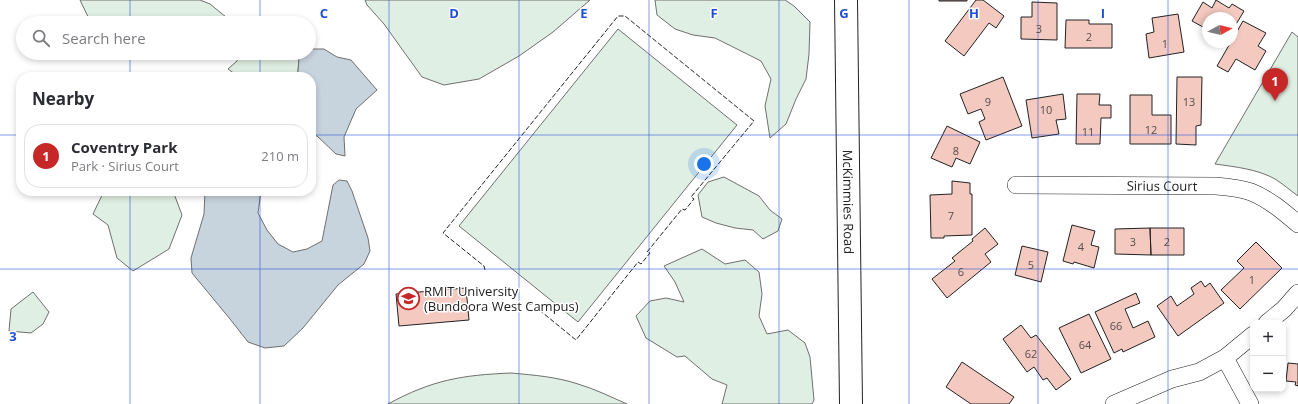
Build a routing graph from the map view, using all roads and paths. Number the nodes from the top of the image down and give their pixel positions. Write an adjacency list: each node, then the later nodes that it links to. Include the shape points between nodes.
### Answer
1 (846, 0): 8 (main road, McKimmies Road)
2 (1016, 185): 3 (street, Sirius Court, via 1216,186 1238,189 1265,199)
3 (1298, 224)
4 (1298, 294): 5 (street)
5 (1271, 320)
6 (1250, 337): 7 (street)
7 (1225, 358): 9 (street, via 1199,372 1172,379); 10 (street)
8 (851, 404)
9 (1114, 404)
10 (1250, 404)

